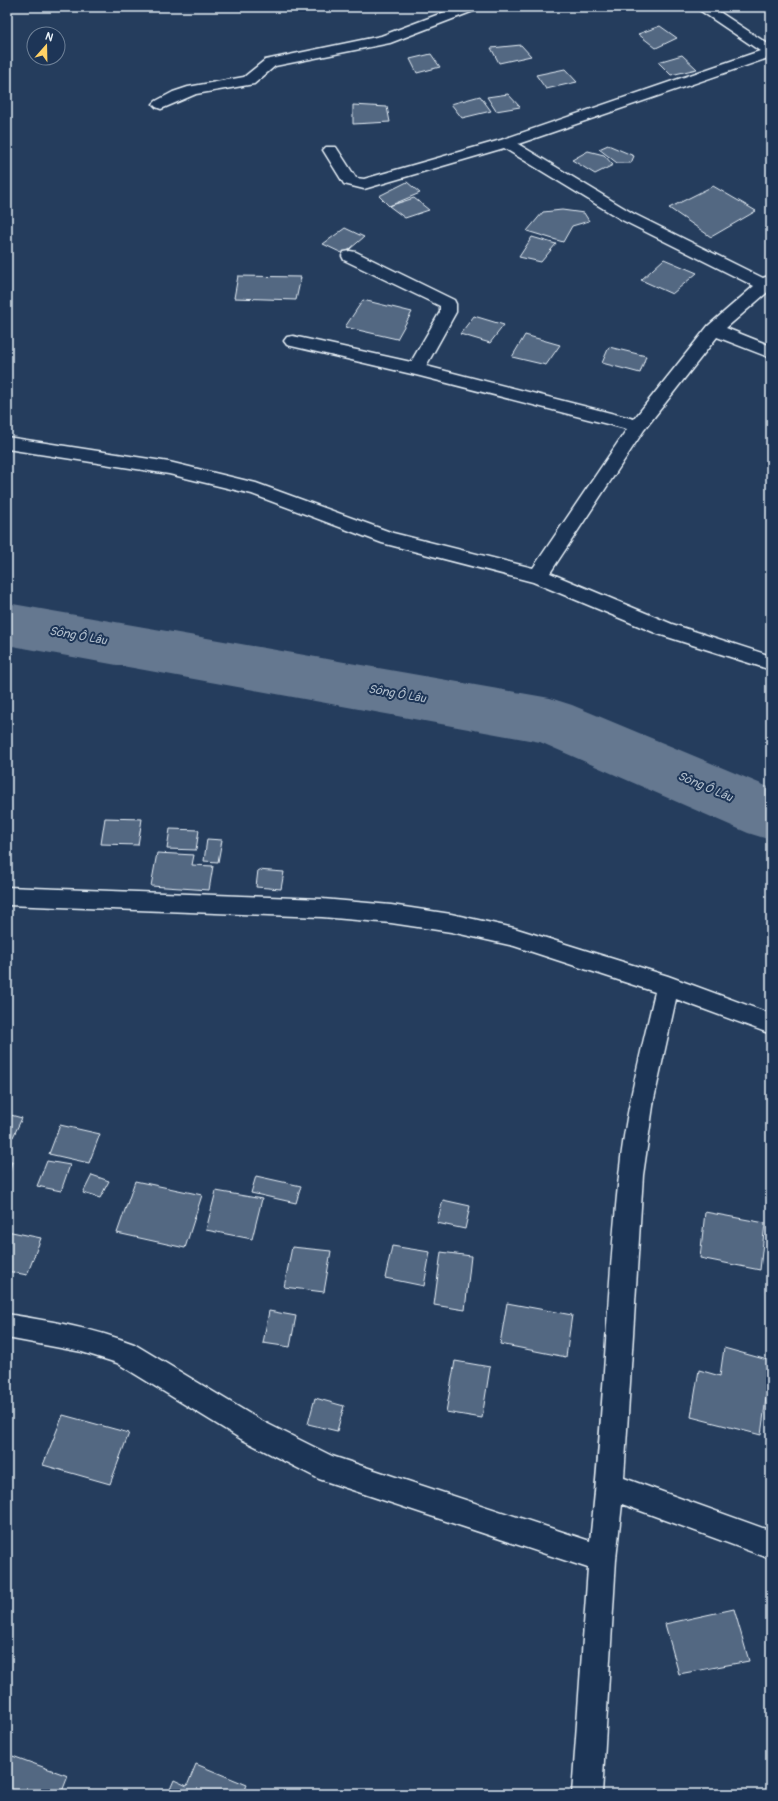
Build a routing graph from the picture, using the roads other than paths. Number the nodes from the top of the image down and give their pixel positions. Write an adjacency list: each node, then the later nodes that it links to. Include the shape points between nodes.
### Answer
1 (471, 7): 4 (street, via 385,40 270,63 248,81 193,90)
2 (702, 7): 3 (street)
3 (771, 52): 5 (street)
4 (160, 104)
5 (506, 142): 6 (street, via 364,184 350,180); 8 (street, via 628,217)
6 (331, 150)
7 (350, 256): 12 (street, via 448,304 448,312)
8 (768, 283): 9 (street)
9 (714, 330): 11 (street); 13 (street)
10 (293, 341): 12 (street)
11 (771, 352)
12 (416, 369): 13 (street)
13 (638, 426): 15 (street)
14 (7, 443): 15 (street, via 168,468 256,489 389,538)
15 (538, 576): 16 (street, via 665,629)
16 (771, 663)
17 (7, 896): 18 (street, via 322,908 399,915 514,937)
18 (668, 986): 19 (street); 21 (street, via 642,1099 631,1175)
19 (771, 1024)
20 (7, 1326): 23 (street, via 83,1339 106,1346 125,1354 237,1424 297,1455 330,1469)
21 (610, 1486): 22 (street); 23 (street)
22 (771, 1545)
23 (602, 1559): 24 (street)
24 (587, 1794)

